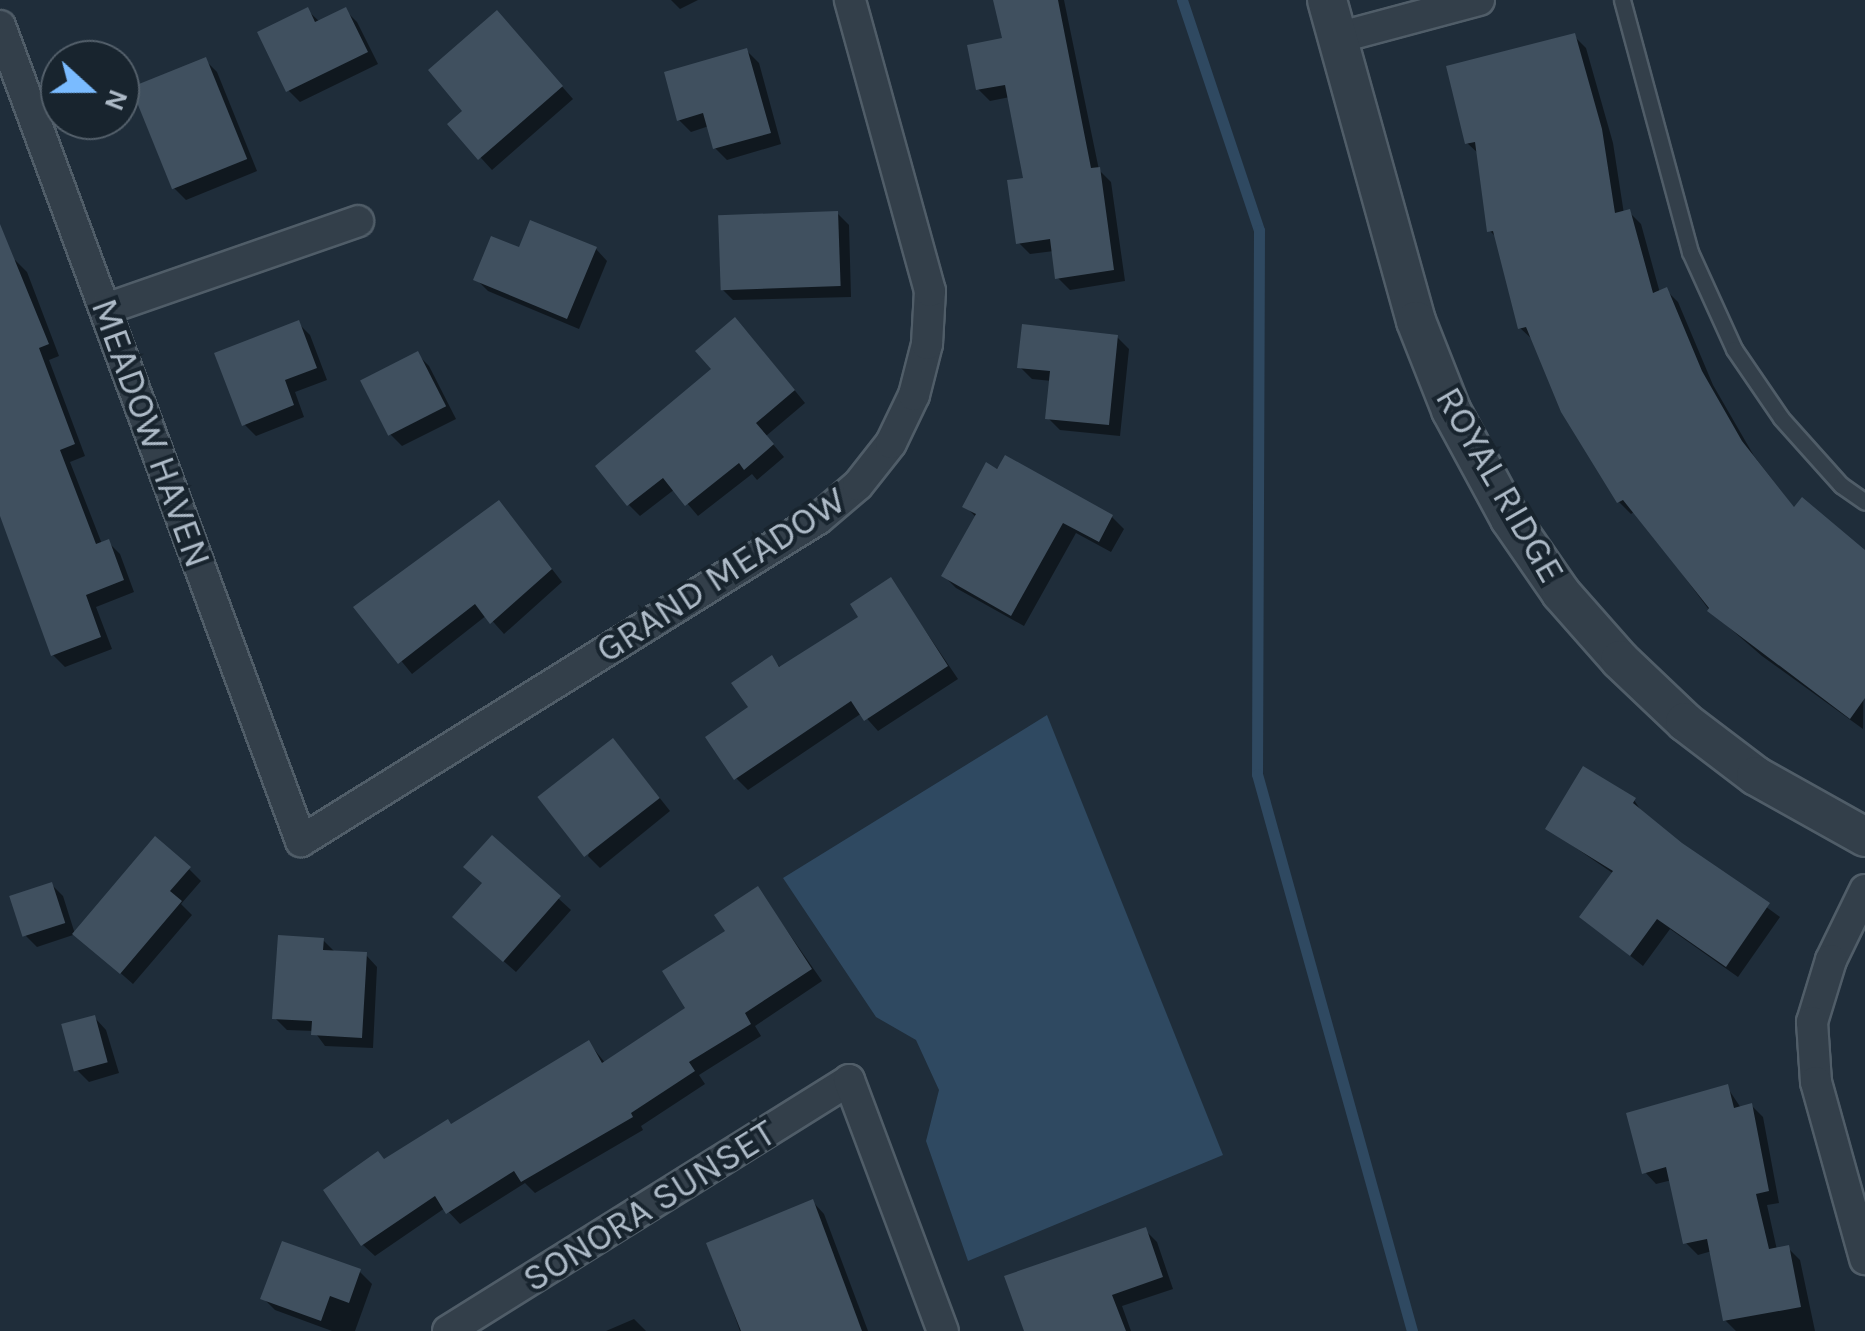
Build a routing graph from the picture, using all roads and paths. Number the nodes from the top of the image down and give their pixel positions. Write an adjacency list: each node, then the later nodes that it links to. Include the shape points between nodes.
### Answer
1 (850, 0): 11 (street, GRAND MEADOW, via 930,291 919,378 891,443 858,485 818,519)
2 (1326, 0): 6 (street, ROYAL RIDGE)
3 (1479, 0): 6 (street)
4 (1622, 0): 9 (lane, via 1690,252 1734,349 1781,418)
5 (0, 26): 8 (street, MEADOW HAVEN)
6 (1337, 38): 10 (street, ROYAL RIDGE, via 1416,321 1452,410 1510,520 1561,593 1685,722 1756,776)
7 (358, 222): 8 (street)
8 (106, 310): 11 (street, MEADOW HAVEN)
9 (1865, 502)
10 (1865, 837)
11 (301, 841)
12 (1865, 890): 13 (street, via 1831,960 1812,1022 1816,1082)
13 (1865, 1259)
14 (448, 1331): 15 (street, SONORA SUNSET, via 850,1080)
15 (943, 1331)

